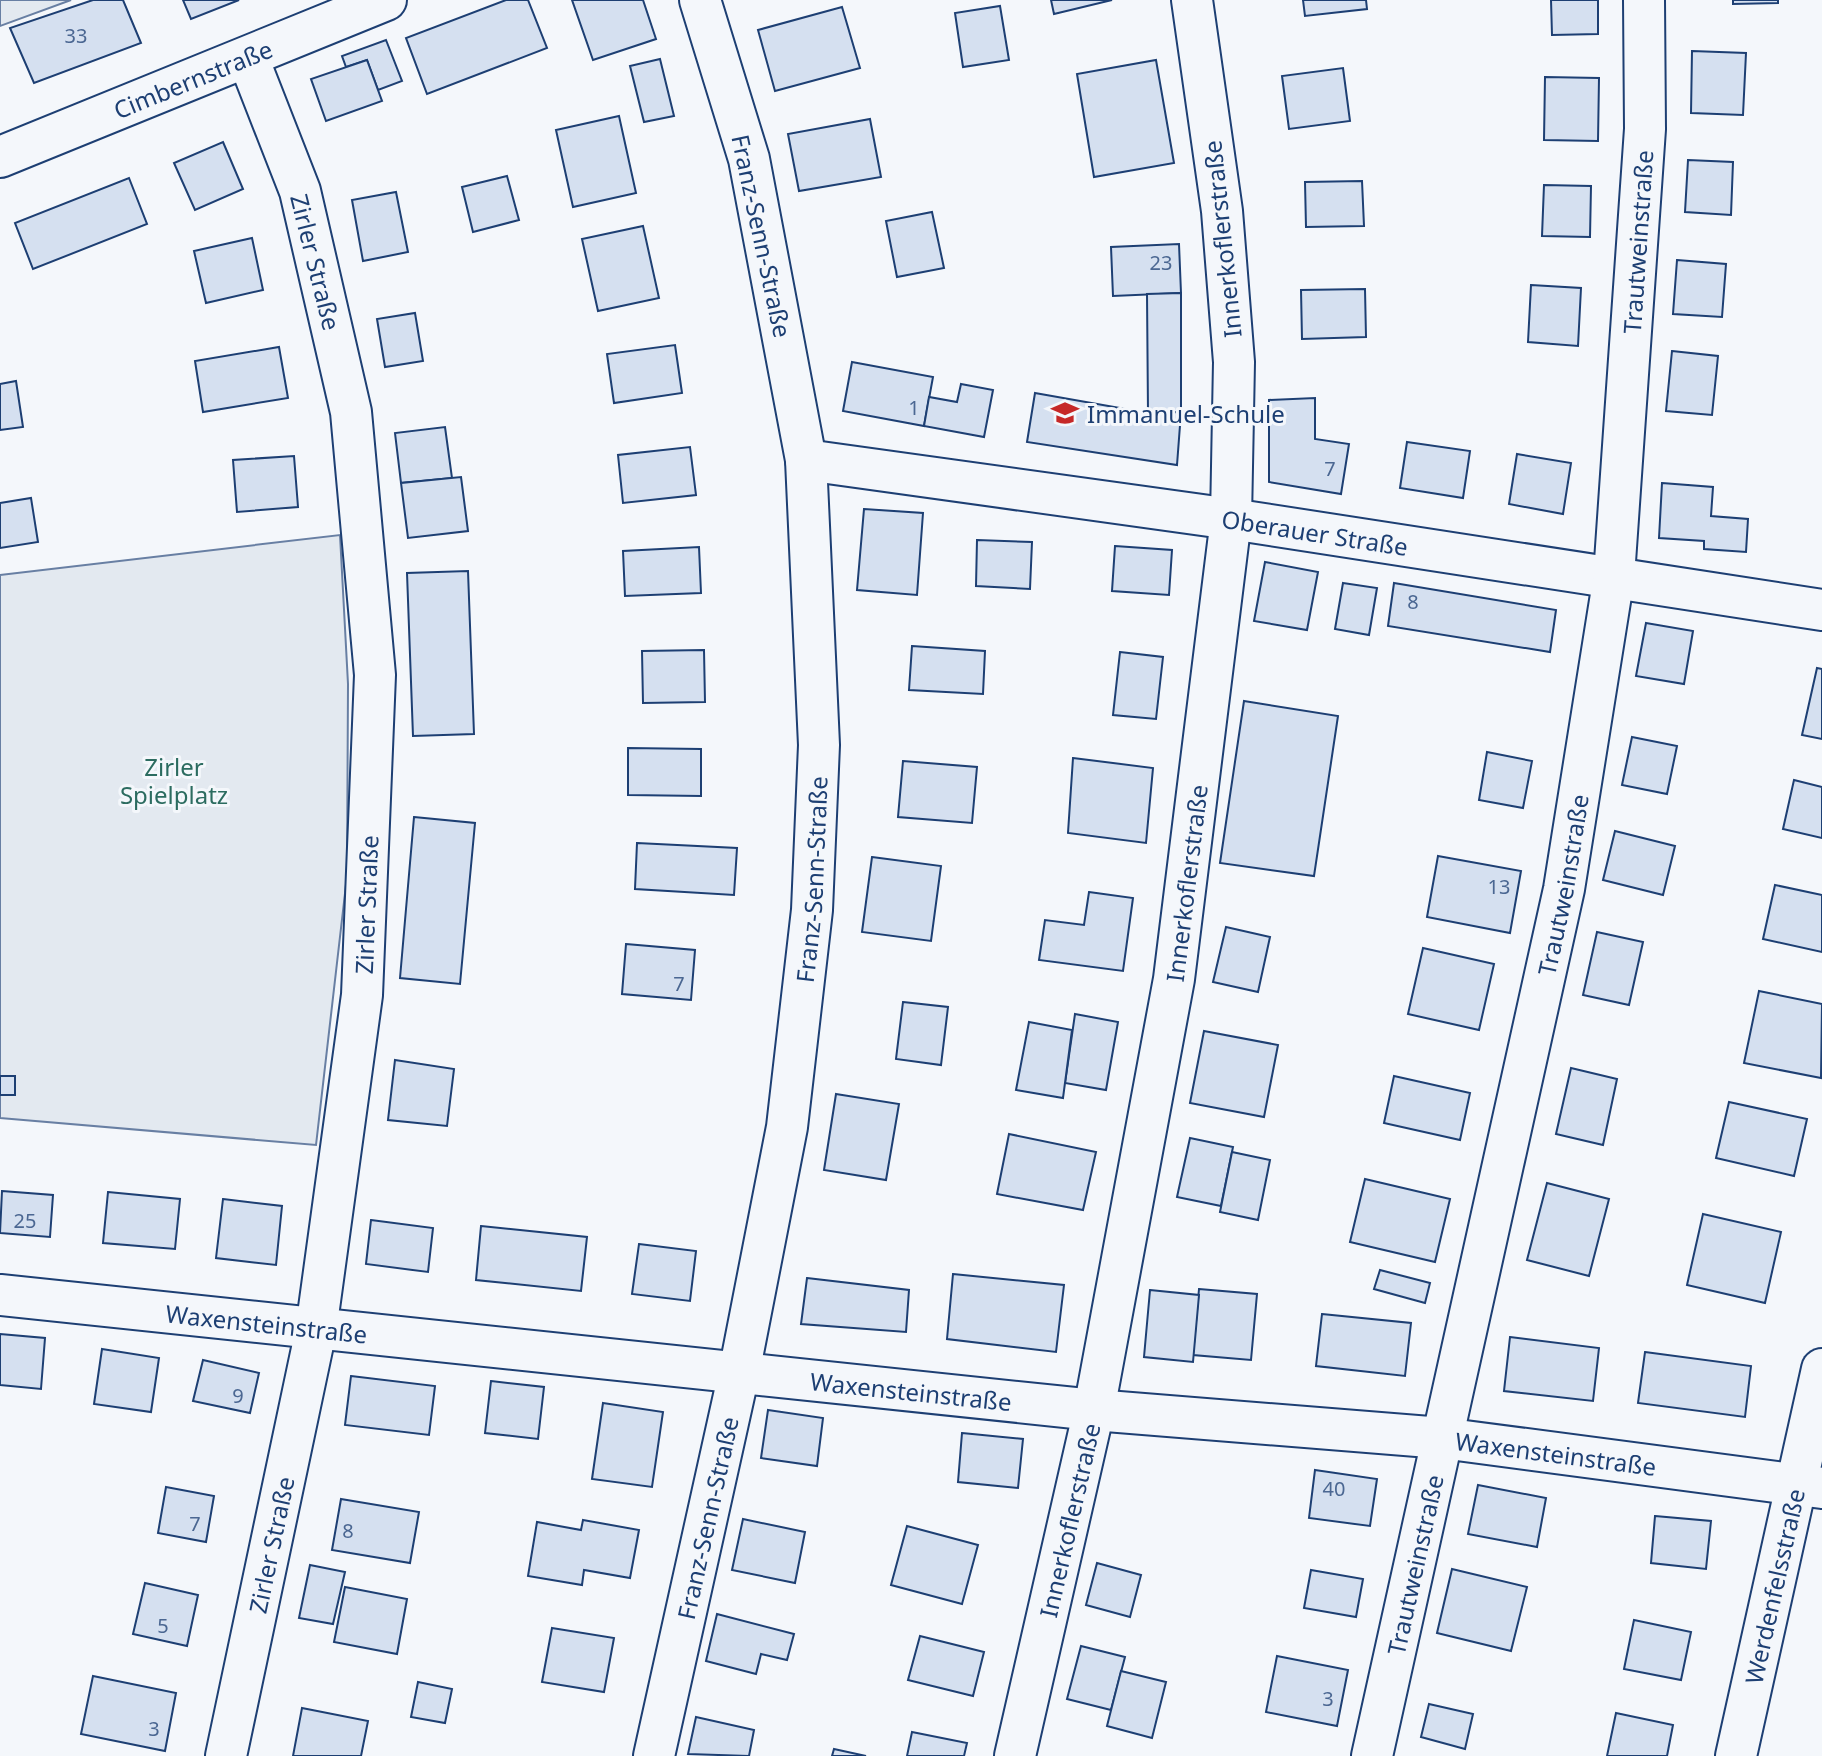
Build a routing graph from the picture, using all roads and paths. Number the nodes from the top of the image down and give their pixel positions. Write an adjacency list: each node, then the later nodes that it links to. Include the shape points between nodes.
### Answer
1 (386, 0): 5 (street, Cimbernstraße)
2 (700, 0): 7 (street, Franz-Senn-Straße, via 749,159)
3 (1192, 0): 8 (street, Innerkoflerstraße, via 1222,211 1234,362)
4 (1644, 0): 9 (street, Trautweinstraße, via 1645,129)
5 (248, 58): 6 (street, Cimbernstraße); 12 (street, Zirler Straße, via 300,191 351,412 375,675 362,995)
6 (0, 157)
7 (806, 460): 8 (street, Oberauer Straße); 14 (street, Franz-Senn-Straße, via 819,745 812,910 787,1127)
8 (1231, 519): 9 (street, Oberauer Straße); 15 (street, Innerkoflerstraße, via 1174,979)
9 (1614, 576): 10 (street, Oberauer Straße); 16 (street, Trautweinstraße, via 1564,889)
10 (1822, 610)
11 (0, 1295): 12 (street, Waxensteinstraße)
12 (316, 1330): 14 (street, Waxensteinstraße); 18 (street, Zirler Straße)
13 (1822, 1369): 17 (street, Werdenfelsstraße)
14 (739, 1373): 15 (street, Waxensteinstraße); 19 (street, Franz-Senn-Straße)
15 (1094, 1410): 16 (street, Waxensteinstraße); 20 (street, Innerkoflerstraße)
16 (1442, 1438): 17 (street, Waxensteinstraße); 21 (street, Trautweinstraße)
17 (1810, 1486): 22 (street, Werdenfelsstraße)
18 (226, 1756)
19 (654, 1756)
20 (1015, 1756)
21 (1372, 1756)
22 (1736, 1756)

